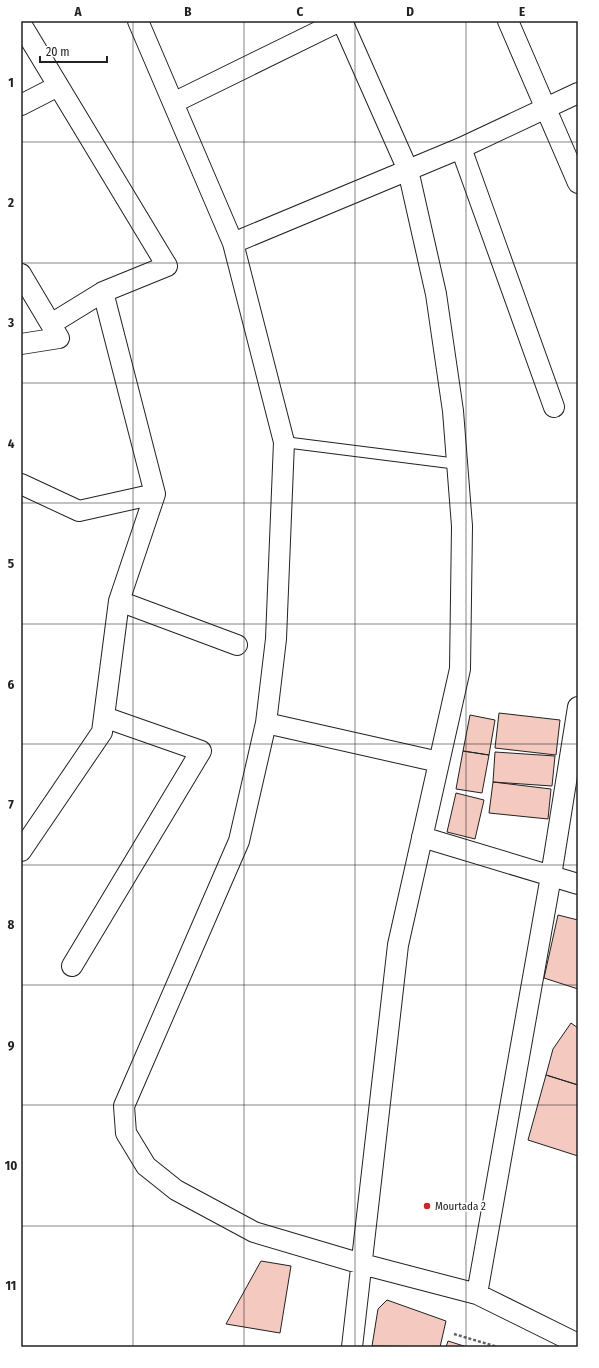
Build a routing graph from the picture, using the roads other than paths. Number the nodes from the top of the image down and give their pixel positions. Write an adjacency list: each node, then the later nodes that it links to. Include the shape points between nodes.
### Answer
1 (138, 21): 7 (street)
2 (341, 21): 7 (street); 11 (street)
3 (508, 21): 9 (street)
4 (21, 24): 5 (street)
5 (58, 86): 8 (street); 15 (street, via 167,266)
6 (578, 93): 9 (street)
7 (173, 103): 13 (street)
8 (21, 105)
9 (545, 108): 10 (street); 12 (street)
10 (461, 148): 11 (street); 18 (street)
11 (408, 170): 13 (street); 20 (street, via 436,294)
12 (578, 183)
13 (232, 243): 19 (street)
14 (21, 274): 16 (street)
15 (103, 292): 16 (street); 22 (street)
16 (51, 324): 17 (street, via 59,338)
17 (21, 344)
18 (554, 407)
19 (284, 442): 20 (lane); 27 (street, via 276,639)
20 (458, 464): 28 (street, via 462,526 460,669)
21 (21, 484): 22 (street, via 79,511)
22 (155, 494): 23 (street)
23 (119, 601): 24 (street); 26 (street)
24 (236, 645)
25 (578, 713): 31 (street)
26 (104, 717): 30 (street, via 102,732); 33 (street, via 201,750)
27 (266, 723): 28 (street); 34 (street, via 239,841 124,1106 126,1133 146,1166 176,1190 254,1232)
28 (439, 762): 29 (street)
29 (422, 837): 31 (street); 34 (street, via 398,945)
30 (21, 851)
31 (551, 876): 32 (street); 35 (street)
32 (578, 884)
33 (72, 966)
34 (362, 1264): 35 (street); 37 (street)
35 (477, 1294): 36 (street)
36 (578, 1344)
37 (352, 1347)

